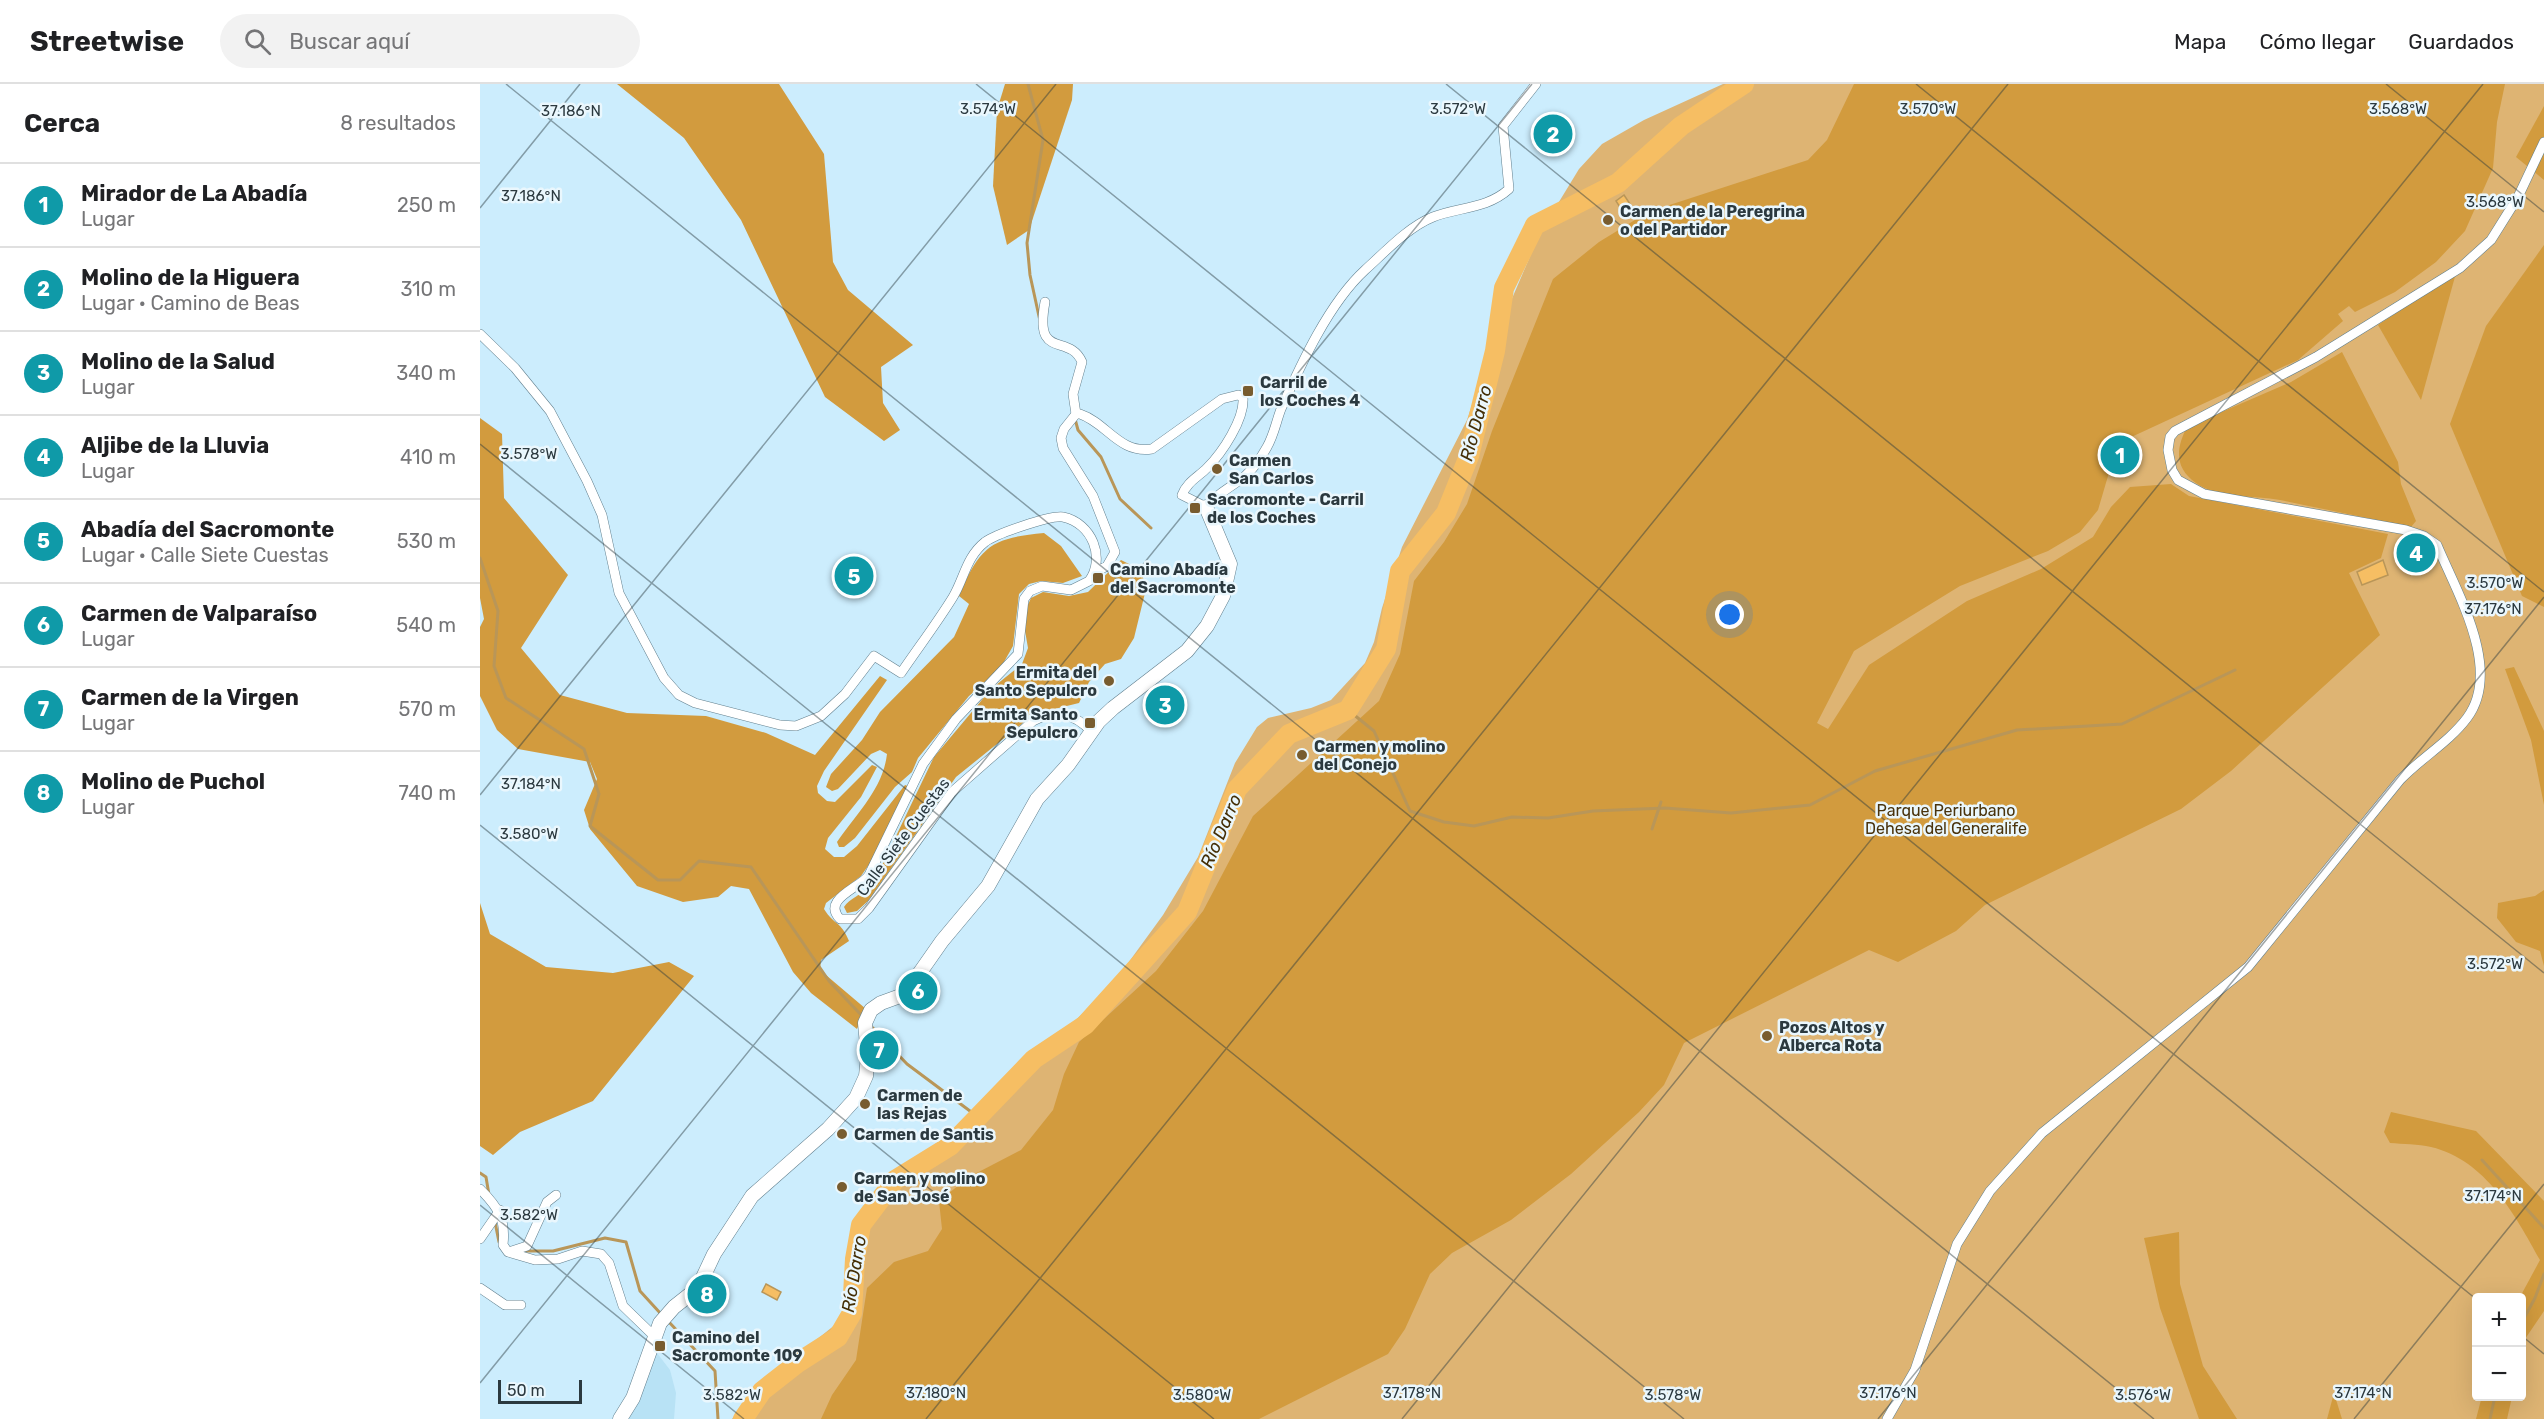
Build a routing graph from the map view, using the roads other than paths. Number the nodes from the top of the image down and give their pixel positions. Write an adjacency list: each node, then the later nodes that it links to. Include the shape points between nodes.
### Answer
1 (1536, 84): 6 (street, via 1503,126 1509,189 1484,204 1426,221 1352,283 1332,310 1291,389 1267,447 1252,469)
2 (2544, 142): 18 (street, via 2518,197 2491,240 2460,268 2316,357 2175,430 2170,437 2172,471 2178,480 2204,494 2406,530 2437,545 2481,663 2479,698 2456,730 2400,780 2248,967 2042,1132 2019,1155 1970,1220 1957,1244 1915,1370)
3 (1045, 302): 5 (street, via 1042,320 1047,339 1076,353 1082,363 1073,394)
4 (480, 334): 7 (street, via 550,411 602,515 619,593 664,678 680,695 695,703 780,725 796,726 820,716 845,694 874,656 901,673 955,594 970,559 992,538 1055,517 1074,521 1091,538 1098,557)
5 (1076, 414): 6 (street, via 1085,415 1125,445 1152,449 1222,399 1232,395 1243,398 1231,437 1182,495); 7 (street, via 1060,438 1092,496 1114,552 1107,566)
6 (1206, 507): 8 (street, via 1230,564 1220,603 1187,651 1113,708)
7 (1095, 572): 8 (street, Calle Siete Cuestas, via 1076,589 1041,586 1024,599 1018,654 930,752 870,875 842,895 835,907 837,916 852,921 863,914 952,792 1033,721 1045,715 1065,714)
8 (1092, 732): 16 (street, via 1037,799 977,899 903,995 889,999 868,1016 866,1076 856,1098 828,1130 752,1196 714,1254 698,1288 674,1307)
9 (480, 1189): 11 (street)
10 (556, 1195): 13 (street, via 547,1202 527,1246)
11 (500, 1210): 12 (street); 13 (street, via 505,1229 503,1245)
12 (480, 1239)
13 (508, 1252): 16 (street, via 535,1260 558,1259 582,1251 601,1254 609,1263 623,1306)
14 (480, 1288): 15 (street, via 505,1305)
15 (521, 1305)
16 (654, 1336): 17 (street, via 633,1398)
17 (620, 1419)
18 (1887, 1419)

